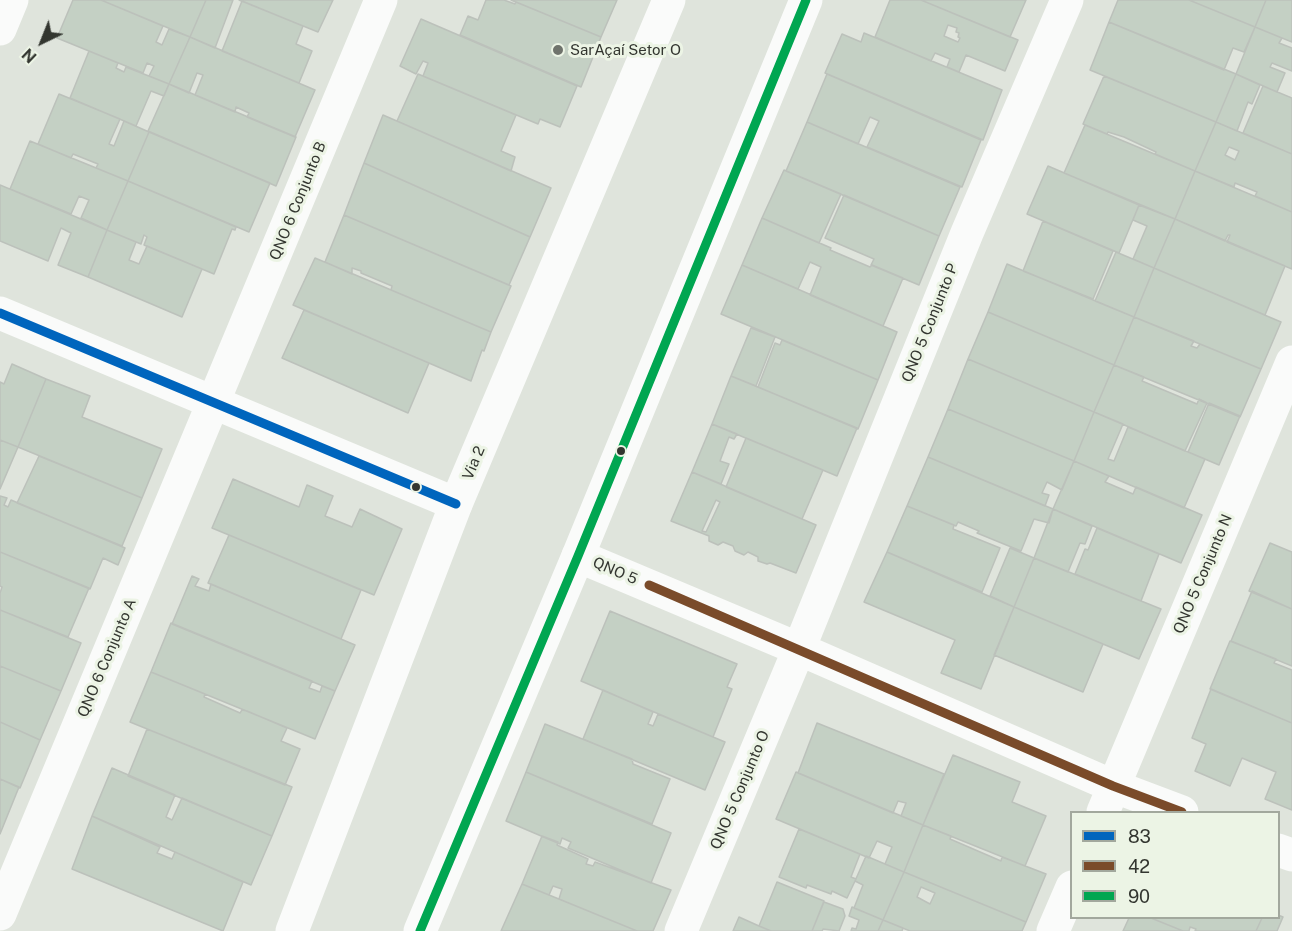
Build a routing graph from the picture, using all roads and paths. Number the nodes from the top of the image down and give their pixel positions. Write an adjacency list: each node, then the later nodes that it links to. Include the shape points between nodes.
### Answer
1 (12, 0): 6 (street)
2 (381, 0): 9 (street, QNO 6 Conjunto B)
3 (669, 0): 10 (street, Via 2)
4 (806, 0): 11 (street)
5 (1067, 0): 12 (street, QNO 5 Conjunto P, via 967,233)
6 (0, 29)
7 (0, 314): 9 (street)
8 (1292, 362): 13 (street, QNO 5 Conjunto N)
9 (214, 403): 10 (street); 16 (street, QNO 6 Conjunto A)
10 (456, 504): 17 (street, Via 2)
11 (578, 556): 12 (street, QNO 5); 18 (street)
12 (799, 649): 13 (street, QNO 5); 19 (street, QNO 5 Conjunto O)
13 (1108, 799): 14 (street, QNO 5)
14 (1171, 811)
15 (1070, 889): 20 (street)
16 (0, 914)
17 (292, 931)
18 (420, 931)
19 (681, 931)
20 (1053, 931)

